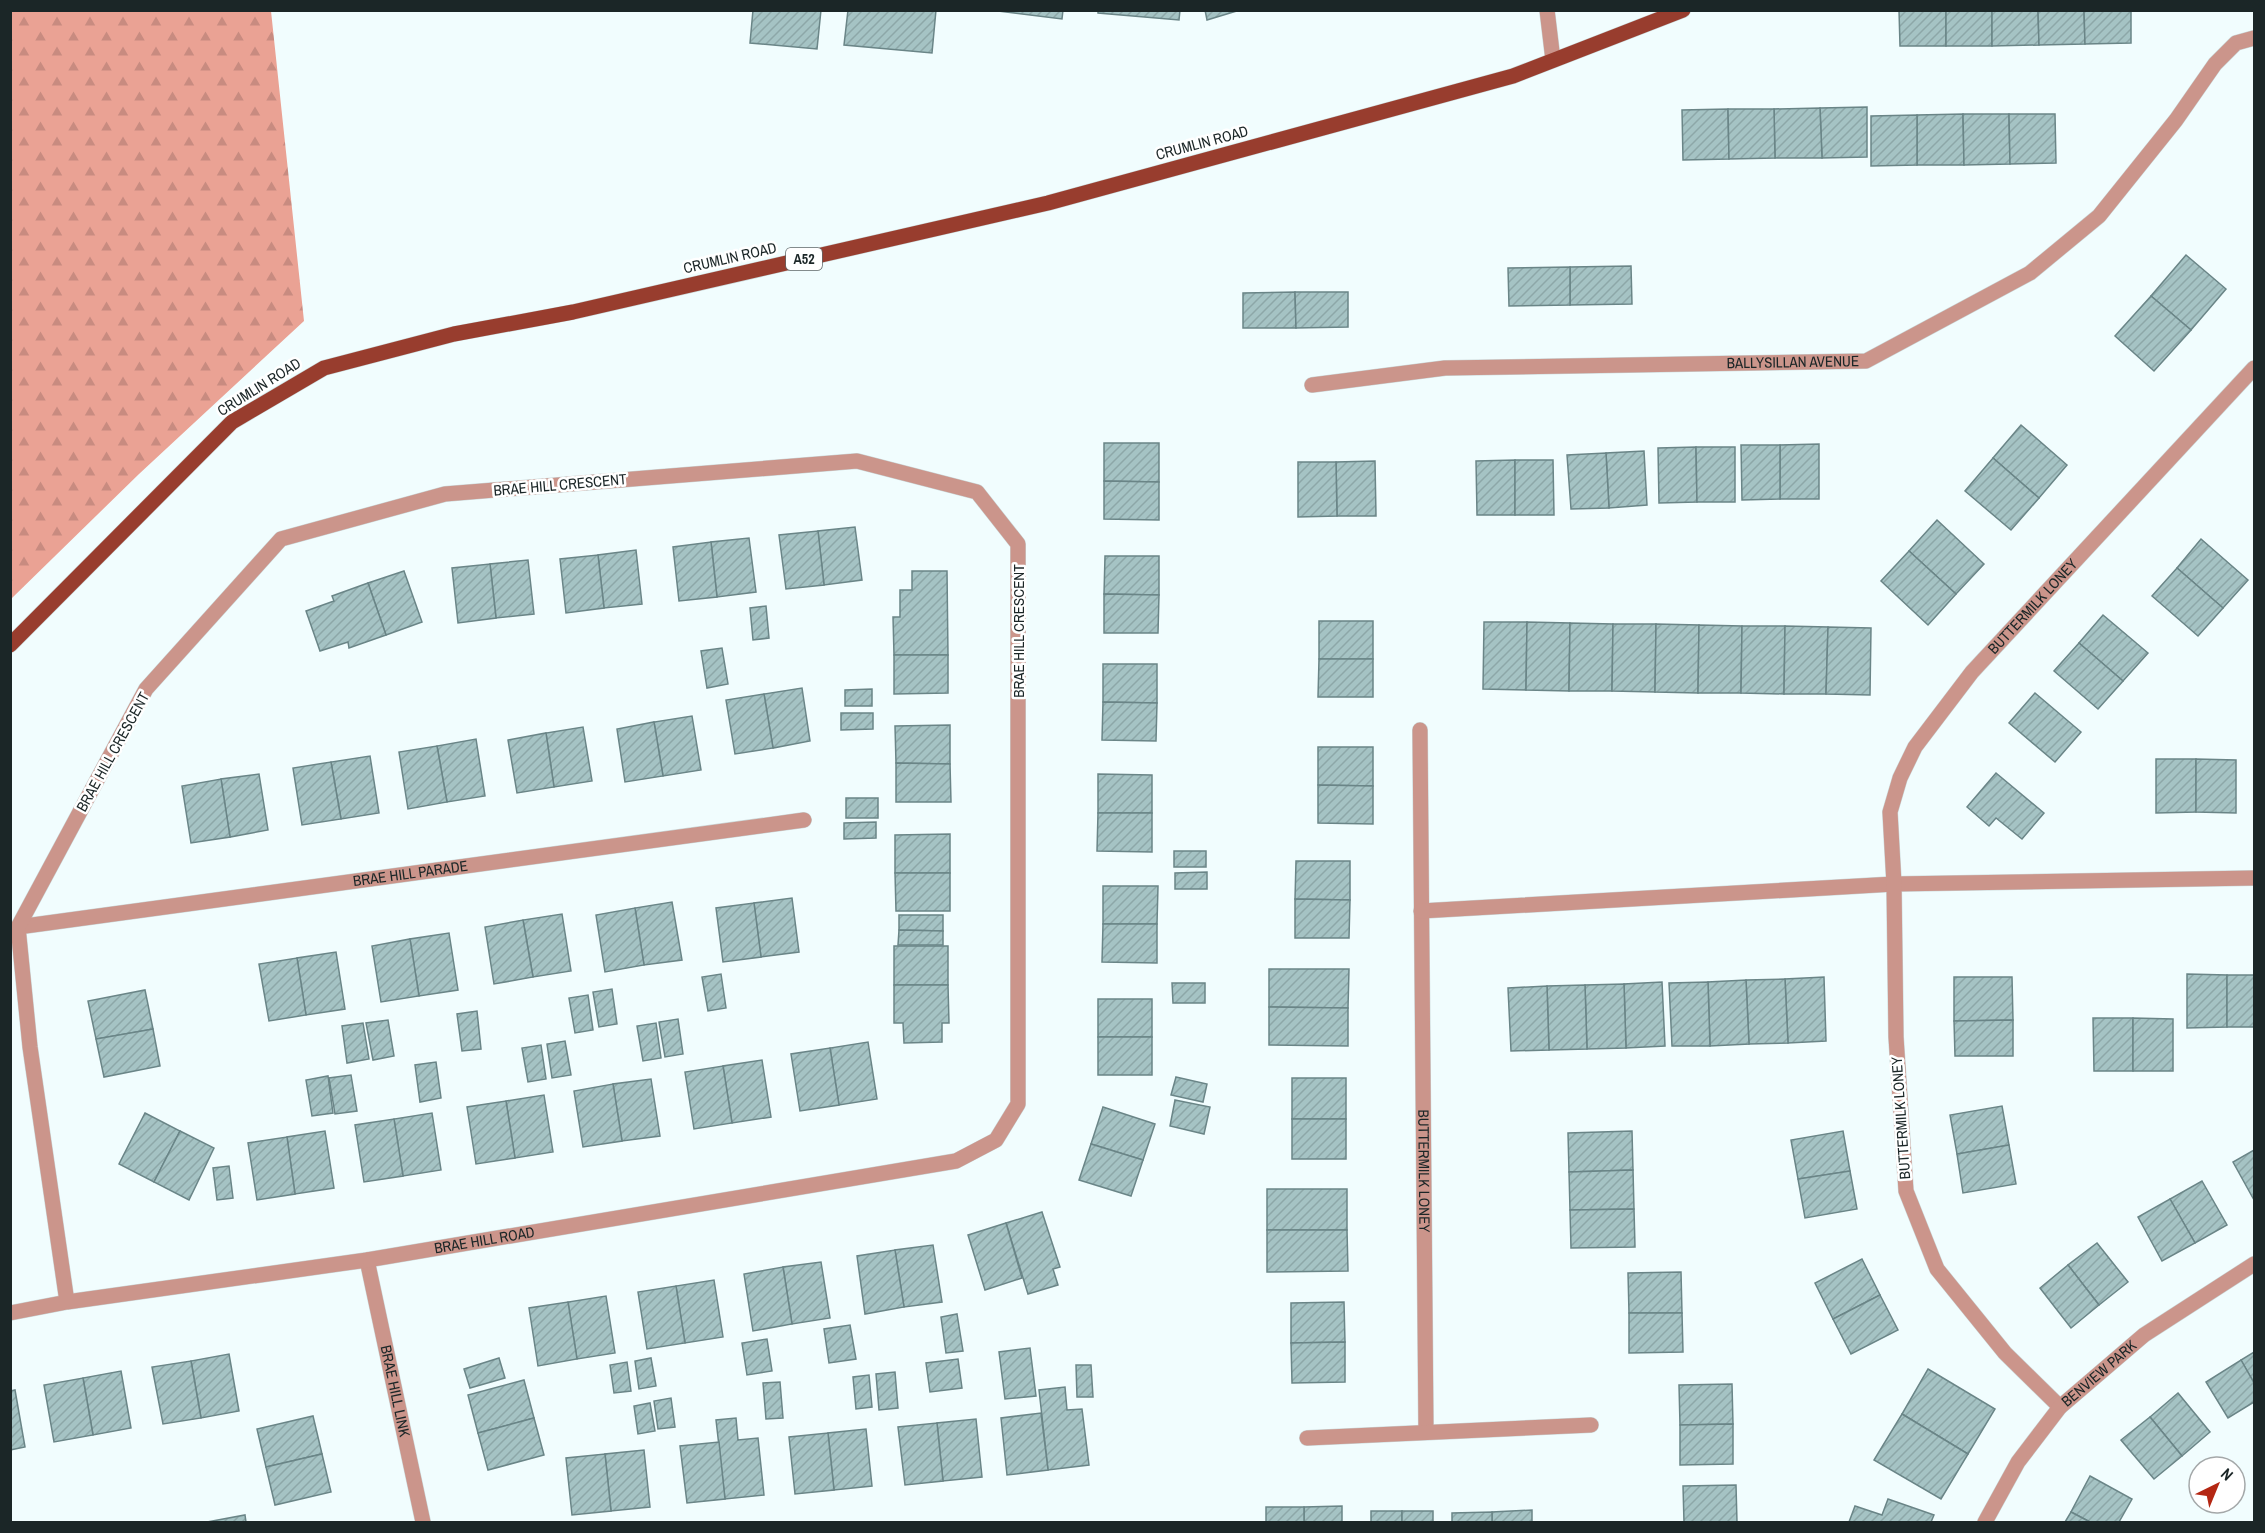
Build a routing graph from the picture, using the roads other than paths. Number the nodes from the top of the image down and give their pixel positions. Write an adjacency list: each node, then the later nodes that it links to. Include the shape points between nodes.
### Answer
1 (1547, 10): 4 (street)
2 (1683, 10): 4 (main road, CRUMLIN ROAD / A52)
3 (2254, 38): 6 (street, BALLYSILLAN AVENUE, via 2236,43 2215,64 2099,216 2030,273 1866,362 1445,368)
4 (1553, 60): 7 (main road, CRUMLIN ROAD / A52, via 1513,76 1048,203 573,312 454,334 324,368 232,422)
5 (2254, 368): 11 (street, BUTTERMILK LONEY, via 1972,672 1915,747 1890,812)
6 (1312, 385)
7 (10, 645)
8 (1420, 730): 12 (street, BUTTERMILK LONEY)
9 (804, 820): 13 (street, BRAE HILL PARADE)
10 (2254, 878): 11 (street)
11 (1894, 884): 12 (street); 19 (street, BUTTERMILK LONEY, via 1896,1037 1906,1191 1937,1269 2005,1353)
12 (1421, 910): 21 (street, BUTTERMILK LONEY)
13 (18, 927): 14 (street, BRAE HILL CRESCENT, via 146,689 280,539 445,494 857,461 977,492 1018,544 1018,1104 996,1140); 17 (street, via 30,1047)
14 (957, 1161): 15 (street, BRAE HILL ROAD)
15 (367, 1260): 17 (street, BRAE HILL ROAD); 23 (street, BRAE HILL LINK)
16 (2254, 1264): 19 (street, BENVIEW PARK, via 2144,1335)
17 (67, 1302): 18 (street, BRAE HILL ROAD)
18 (10, 1313)
19 (2060, 1407): 24 (street, BENVIEW PARK, via 2018,1462)
20 (1591, 1425): 21 (street)
21 (1426, 1432): 22 (street)
22 (1307, 1438)
23 (423, 1522)
24 (1985, 1522)

